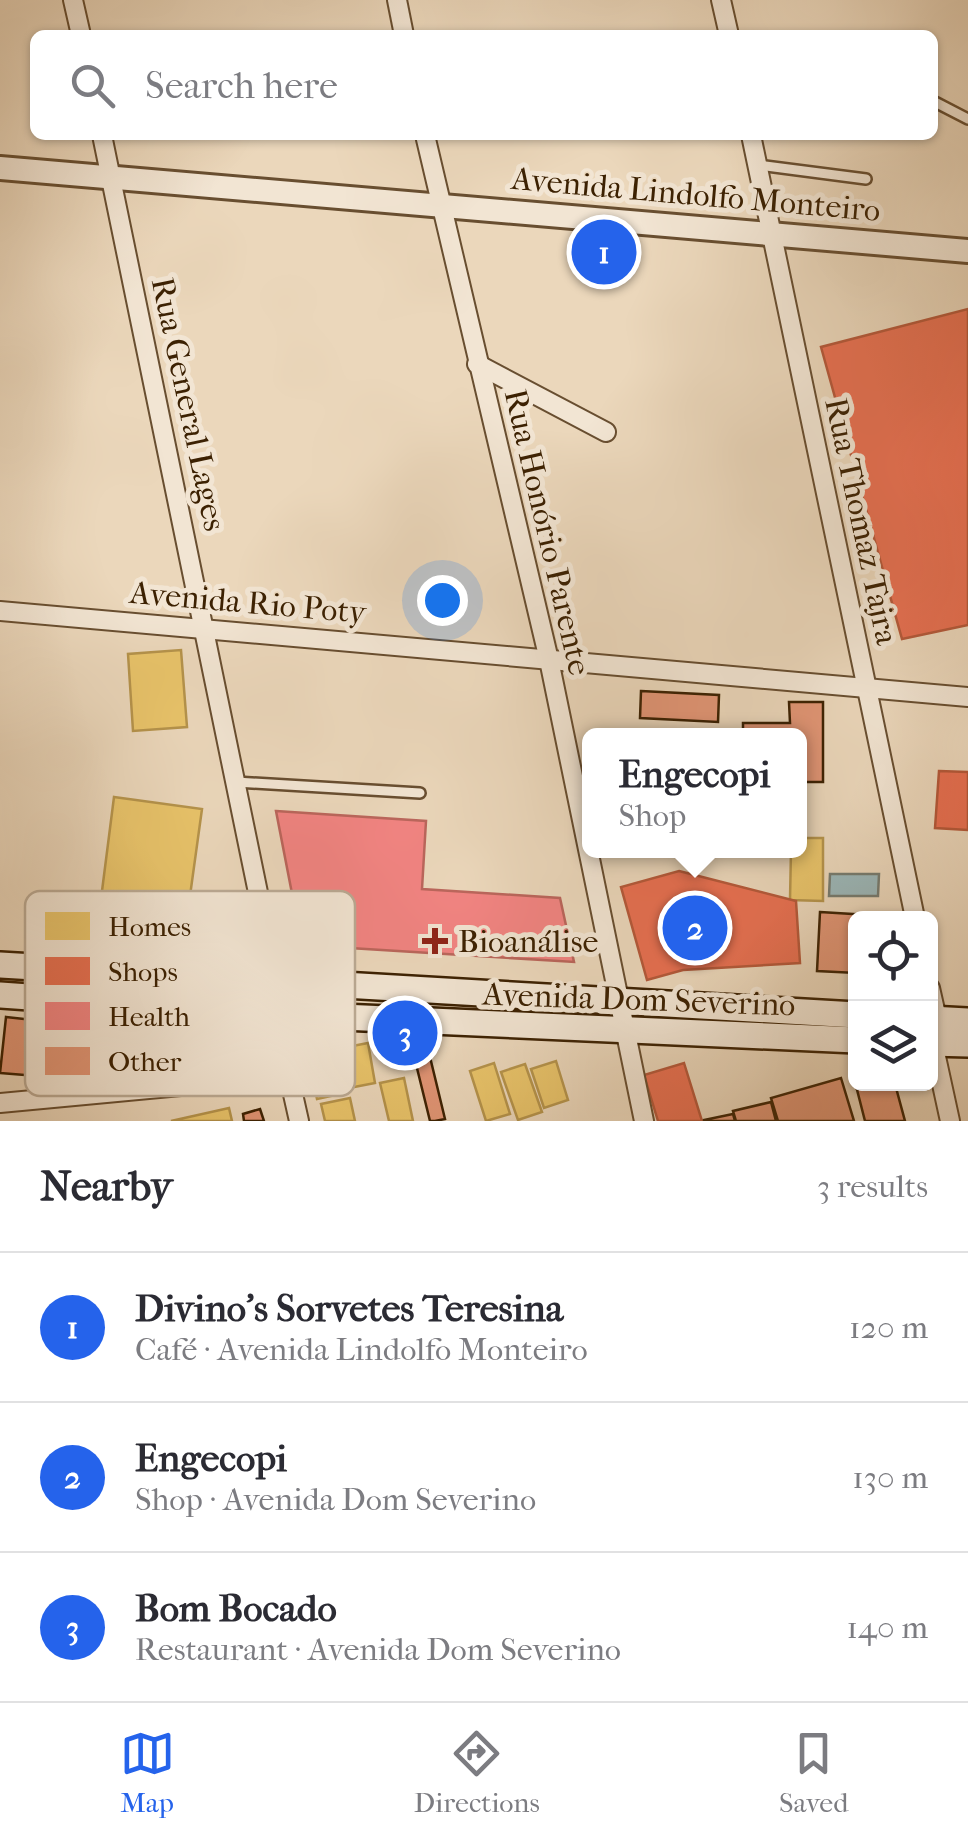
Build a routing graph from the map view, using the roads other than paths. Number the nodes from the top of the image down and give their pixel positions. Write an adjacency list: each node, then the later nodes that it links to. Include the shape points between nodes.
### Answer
1 (74, 0): 4 (street)
2 (397, 0): 5 (street)
3 (721, 0): 6 (street)
4 (80, 30)
5 (403, 30)
6 (728, 30)
7 (938, 104): 8 (lane)
8 (968, 119)
9 (103, 140): 14 (street, Rua General Lages)
10 (425, 140): 16 (street, Rua Honório Parente)
11 (752, 140): 12 (street, Rua Thomaz Tajra)
12 (758, 165): 15 (lane); 17 (street, Rua Thomaz Tajra)
13 (0, 168): 14 (street, Avenida Lindolfo Monteiro)
14 (111, 177): 16 (street, Avenida Lindolfo Monteiro); 22 (street, Rua General Lages)
15 (866, 179)
16 (439, 204): 17 (street, Avenida Lindolfo Monteiro); 19 (street, Rua Honório Parente)
17 (773, 234): 18 (street, Avenida Lindolfo Monteiro); 24 (street, Rua Thomaz Tajra)
18 (968, 250)
19 (478, 364): 20 (street); 23 (street, Rua Honório Parente)
20 (606, 432)
21 (0, 610): 22 (street, Avenida Rio Poty)
22 (204, 628): 23 (street, Avenida Rio Poty); 26 (street, Rua General Lages)
23 (549, 660): 24 (street, Avenida Rio Poty); 28 (street, Rua Honório Parente)
24 (866, 688): 25 (street, Avenida Rio Poty); 31 (street, Rua Thomaz Tajra)
25 (968, 698)
26 (236, 782): 27 (lane); 30 (street, Rua General Lages)
27 (420, 792)
28 (582, 817)
29 (591, 858): 37 (street, Rua Honório Parente)
30 (258, 891)
31 (914, 911)
32 (0, 966): 33 (main road, Avenida Dom Severino)
33 (25, 967)
34 (355, 985): 37 (main road, Avenida Dom Severino)
35 (0, 995): 36 (main road, Avenida Dom Severino)
36 (25, 997)
37 (621, 1003): 38 (main road, Avenida Dom Severino); 42 (street, Rua Honório Parente)
38 (848, 1015)
39 (355, 1018): 42 (main road, Avenida Dom Severino)
40 (968, 1020): 41 (main road)
41 (938, 1029)
42 (624, 1032): 44 (main road, Avenida Dom Severino); 51 (street, Rua Honório Parente)
43 (938, 1033): 45 (main road)
44 (848, 1040)
45 (968, 1044)
46 (938, 1057): 52 (street)
47 (75, 1096): 49 (street)
48 (293, 1096): 50 (street)
49 (0, 1103)
50 (299, 1121)
51 (644, 1121)
52 (950, 1121)

